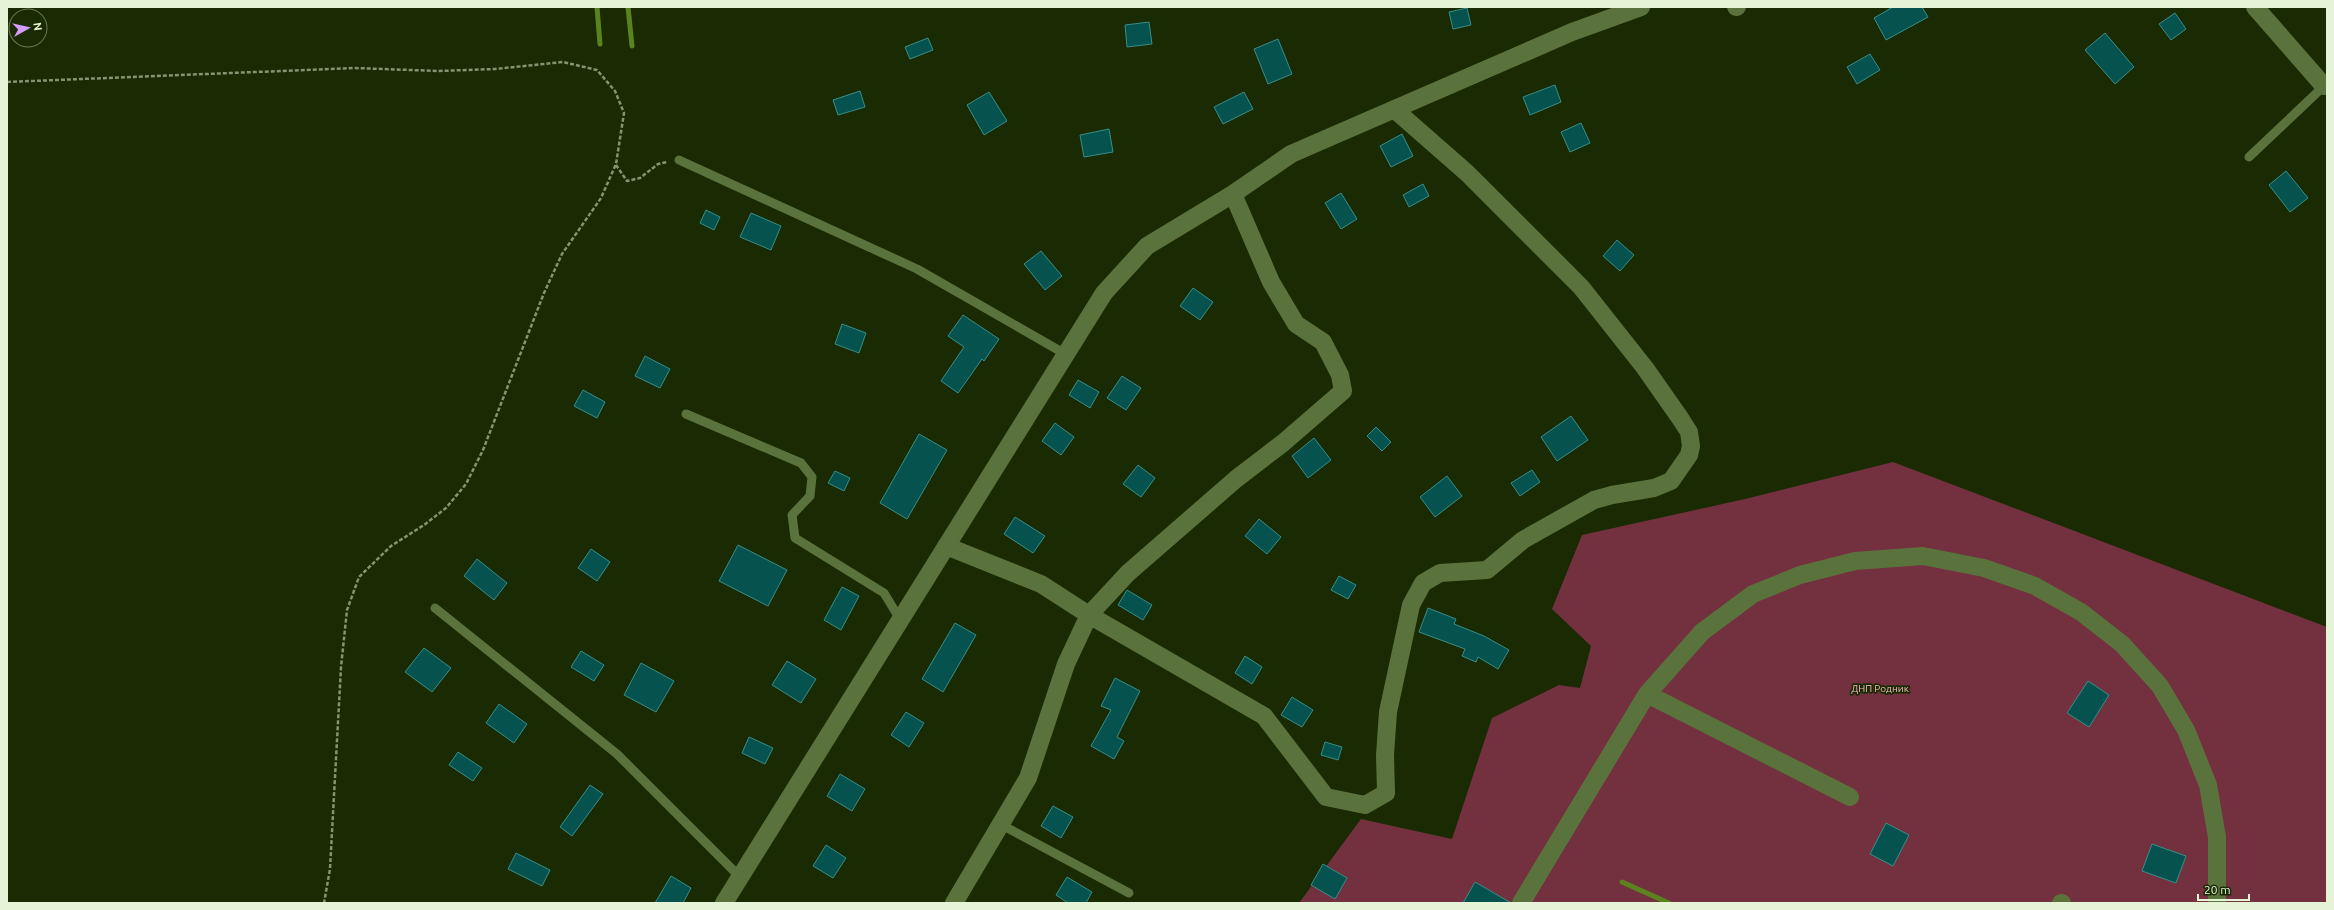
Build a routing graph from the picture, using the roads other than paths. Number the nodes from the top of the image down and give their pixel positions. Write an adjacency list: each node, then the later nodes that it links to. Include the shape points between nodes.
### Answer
1 (1641, 7): 4 (street, via 1572,32)
2 (2255, 7): 3 (street)
3 (2325, 85): 5 (lane)
4 (1394, 109): 7 (street, via 1291,154); 12 (street, via 1467,173 1581,287 1645,368 1689,432 1689,455 1671,481 1654,488 1594,500 1523,540 1487,570 1440,573 1422,583 1411,605 1388,712 1386,793 1365,805 1326,797 1264,716)
5 (2249, 156)
6 (679, 160): 8 (lane, via 917,269)
7 (1234, 194): 8 (street, via 1147,246 1104,293); 12 (street, via 1270,282 1296,324 1323,342 1340,375 1343,391 1128,573)
8 (1067, 355): 10 (street)
9 (686, 414): 13 (lane, via 801,463 812,476 810,496 792,515 795,538 884,593)
10 (946, 546): 12 (street, via 1041,584); 13 (street)
11 (435, 608): 17 (lane, via 617,754)
12 (1089, 615): 16 (street, via 1066,664 1028,778)
13 (901, 621): 17 (street)
14 (1647, 694): 15 (street); 21 (street); 22 (street, via 1702,632 1753,594 1800,575 1855,560 1923,556 1984,568 2035,586 2081,612 2122,644 2160,686 2186,730 2208,785 2216,837)
15 (1850, 797)
16 (1000, 824): 18 (lane); 20 (street)
17 (740, 877): 19 (street)
18 (1129, 893)
19 (724, 903)
20 (954, 903)
21 (1521, 903)
22 (2217, 903)

